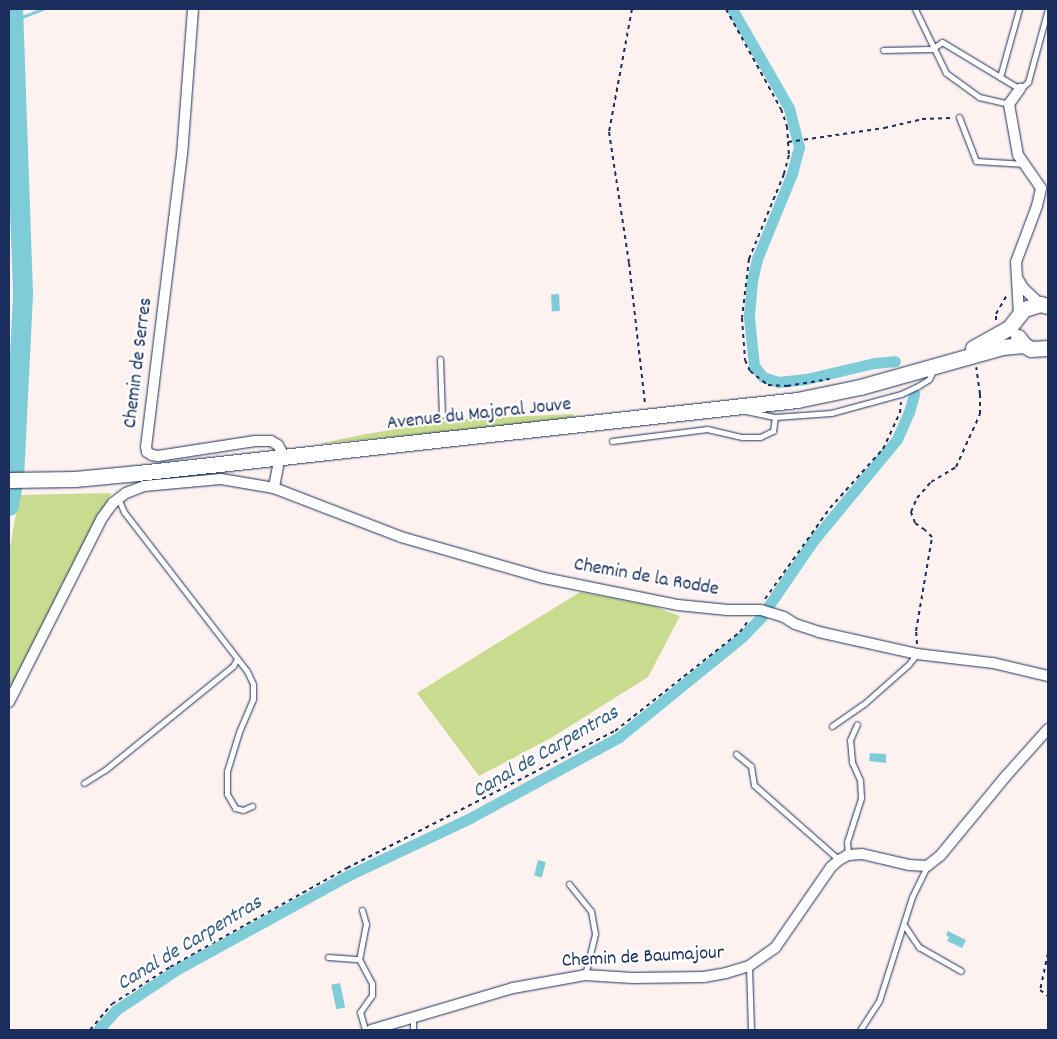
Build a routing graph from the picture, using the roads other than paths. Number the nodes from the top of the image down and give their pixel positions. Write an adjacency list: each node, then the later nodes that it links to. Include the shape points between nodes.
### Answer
1 (194, 9): 23 (street, Chemin de Serres, via 182,154 147,452 158,456 264,440 278,445)
2 (915, 9): 6 (lane)
3 (1019, 9): 7 (lane)
4 (1048, 9): 8 (lane, via 1028,82)
5 (883, 50): 6 (lane)
6 (932, 50): 7 (lane, via 942,42); 9 (lane, via 946,73 959,83 979,97)
7 (1000, 77): 8 (lane)
8 (1020, 90): 9 (street)
9 (1009, 104): 11 (street, via 1018,155)
10 (959, 118): 11 (lane, via 976,161)
11 (1025, 164): 12 (street, via 1041,188 1041,196 1019,251)
12 (1017, 277): 13 (street, via 1024,289); 14 (street)
13 (1044, 305): 14 (main road, Avenue du Majoral Jouve, via 1032,305)
14 (1018, 318): 15 (main road, via 1018,338); 18 (main road, Avenue du Majoral Jouve, via 999,334)
15 (1024, 345): 16 (main road, Avenue du Majoral Jouve, via 1031,349); 18 (main road, Avenue du Majoral Jouve, via 1002,347)
16 (1048, 348)
17 (440, 359): 20 (lane)
18 (943, 363): 19 (main road, Avenue du Majoral Jouve, via 831,394); 21 (lane, via 929,379 901,394 831,413)
19 (734, 408): 21 (lane); 23 (main road, Avenue du Majoral Jouve)
20 (442, 415)
21 (775, 418): 22 (lane, via 773,431 760,438 707,429)
22 (612, 441)
23 (281, 457): 24 (main road, Avenue du Majoral Jouve, via 98,477); 25 (street)
24 (14, 480)
25 (274, 488): 26 (street, via 221,479 144,486); 27 (street, Chemin de la Rodde, via 401,536 544,578 678,605 728,610 759,609 819,632)
26 (118, 497): 28 (lane, via 124,512); 30 (street, via 102,518)
27 (917, 654): 29 (street, Chemin de la Rodde, via 993,663); 32 (lane, via 865,703)
28 (237, 658): 35 (lane, via 234,666 105,770); 36 (lane, via 253,684 253,699 227,771 227,794 235,808 243,810)
29 (1048, 676)
30 (9, 702)
31 (857, 724): 37 (lane, via 850,740 861,798)
32 (832, 726)
33 (1048, 730): 38 (street, via 940,856)
34 (736, 754): 37 (lane, via 751,766 754,786)
35 (84, 783)
36 (252, 806)
37 (843, 858): 38 (street, via 862,854); 44 (street, Chemin de Baumajour, via 831,867 775,948)
38 (927, 866): 41 (lane, via 912,897)
39 (569, 884): 46 (lane, via 591,911 595,934)
40 (362, 910): 43 (lane, via 366,924)
41 (904, 925): 45 (lane, via 919,947); 51 (lane, via 879,1001)
42 (328, 957): 43 (lane)
43 (359, 959): 48 (lane, via 372,983 372,995 360,1012)
44 (749, 966): 46 (street, Chemin de Baumajour, via 704,977); 50 (lane)
45 (961, 971)
46 (585, 975): 47 (street, Chemin de Baumajour, via 514,988)
47 (413, 1025): 49 (street, Chemin de Baumajour)
48 (365, 1030)
49 (371, 1030)
50 (751, 1030)
51 (860, 1030)

